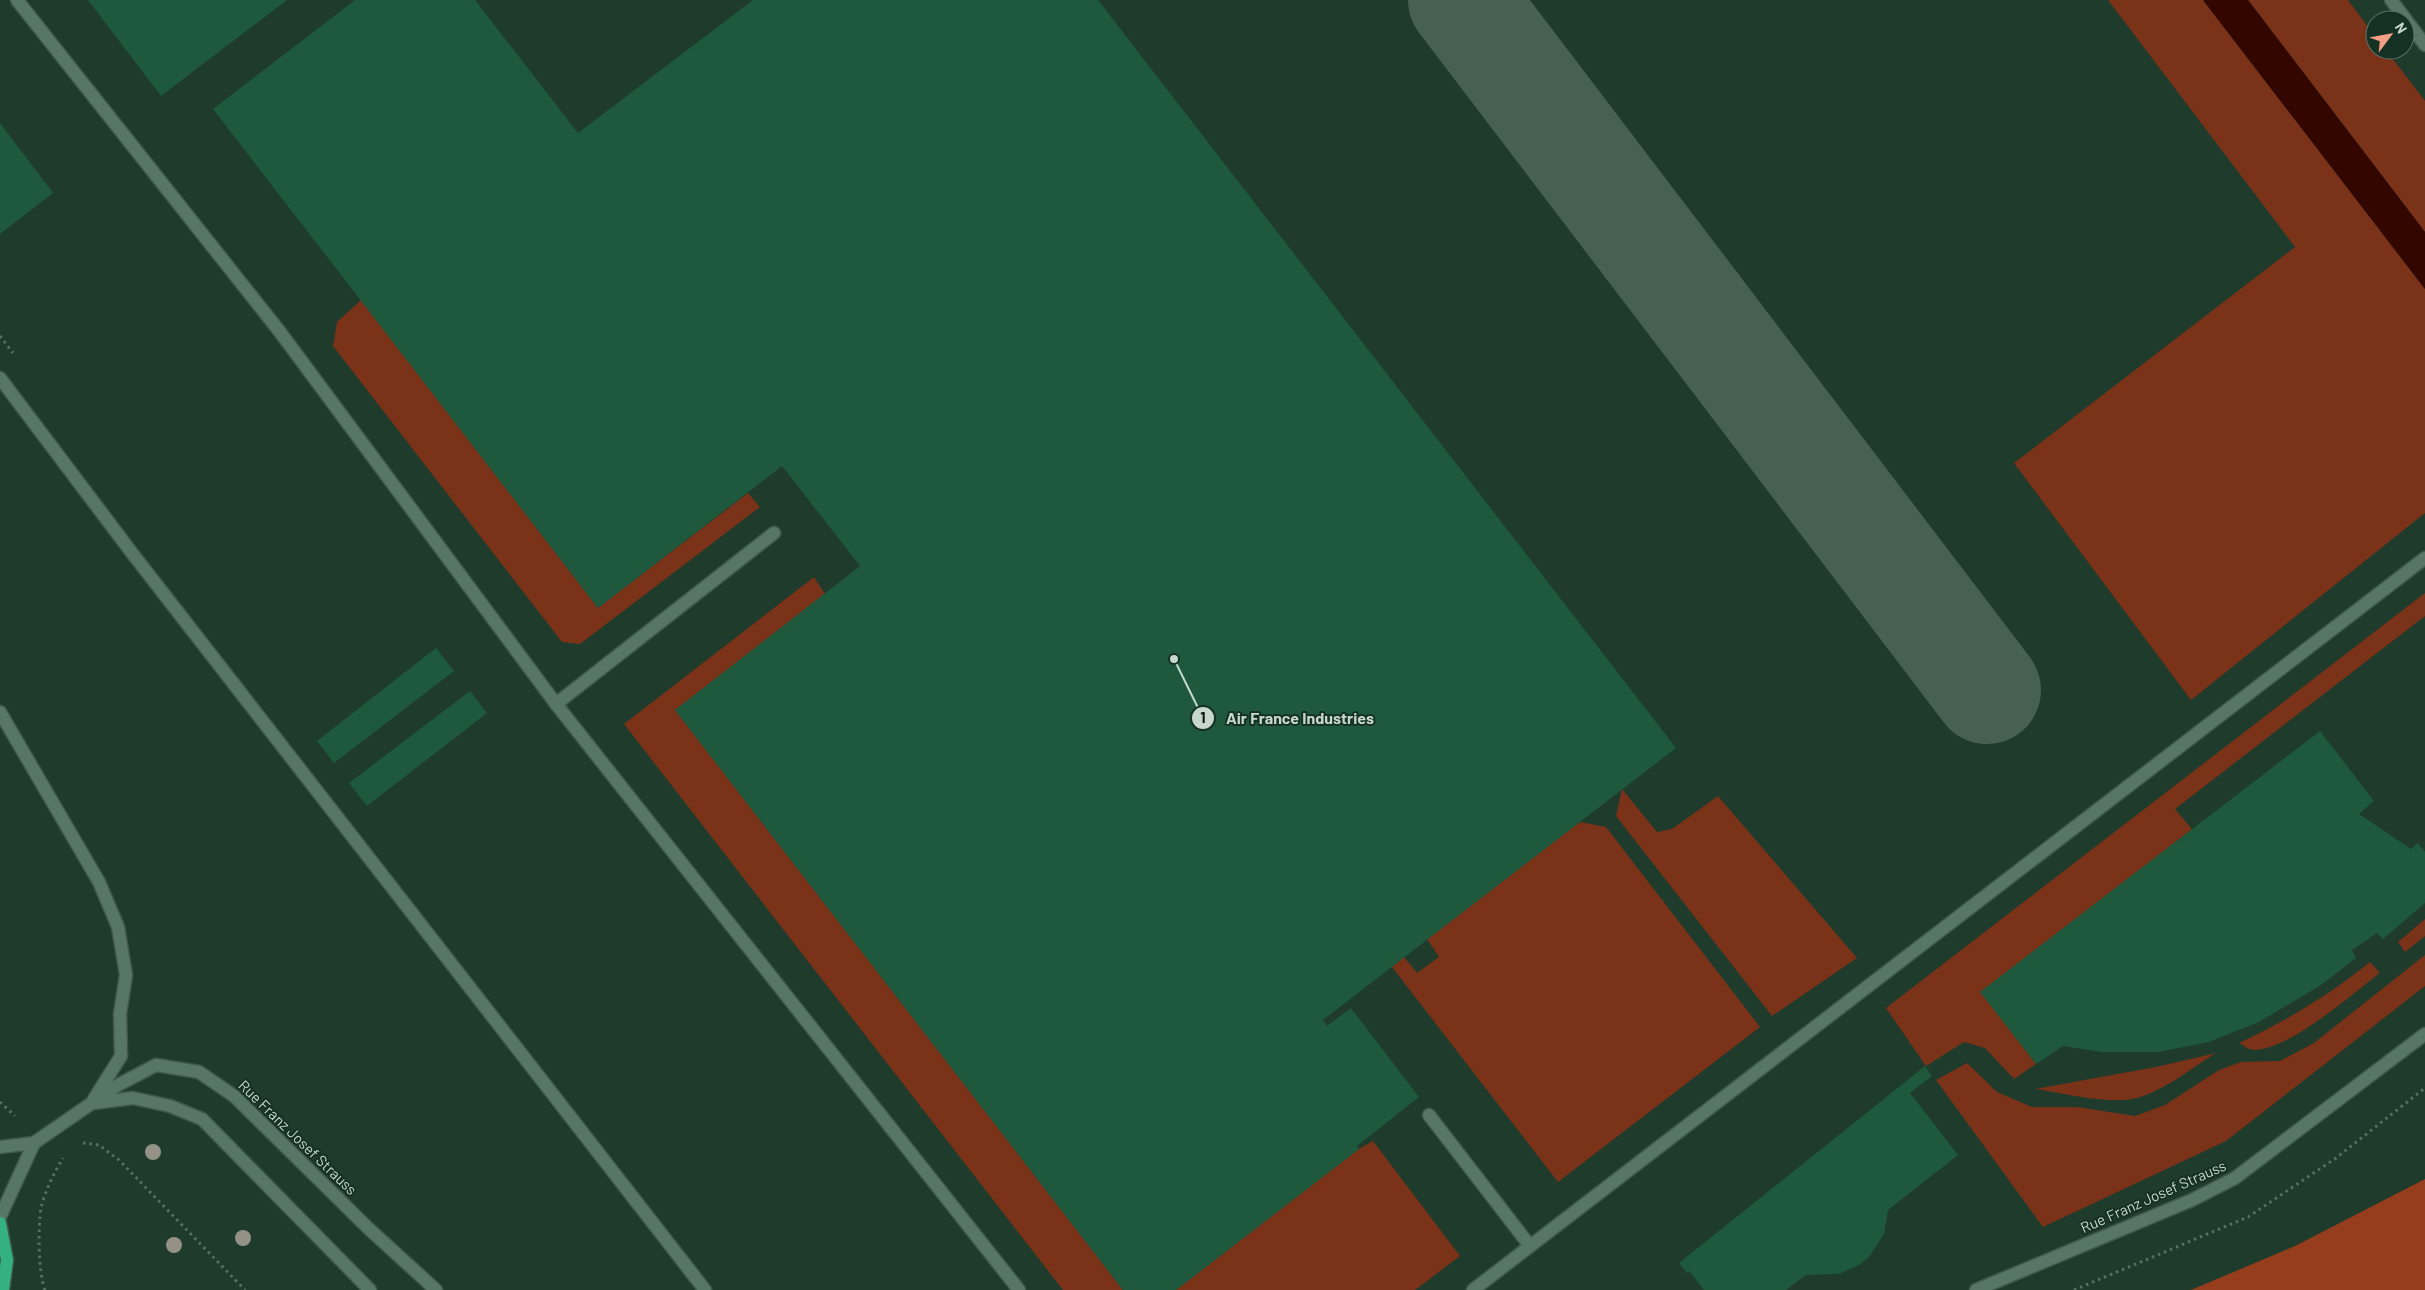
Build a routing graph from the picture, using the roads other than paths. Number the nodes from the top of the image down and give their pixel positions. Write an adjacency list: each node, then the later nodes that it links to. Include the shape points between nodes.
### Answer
1 (17, 0): 7 (street, via 280,332)
2 (2391, 0): 3 (street)
3 (2425, 45)
4 (0, 378): 20 (street, via 132,553)
5 (774, 533): 7 (street)
6 (2425, 558): 16 (street)
7 (556, 704): 21 (street)
8 (0, 712): 10 (street, via 99,882 118,928 126,974 120,1014 121,1056)
9 (2425, 1034): 23 (street, Rue Franz Josef Strauss, via 2235,1178 2192,1200)
10 (92, 1104): 12 (street, Rue Franz Josef Strauss); 18 (street, Rue Franz Josef Strauss, via 132,1098 170,1106 202,1119); 19 (street, Rue Franz Josef Strauss, via 118,1085 156,1065 199,1072 234,1096)
11 (1429, 1115): 16 (street)
12 (34, 1143): 13 (street, Rue Franz Josef Strauss); 14 (street)
13 (0, 1147)
14 (0, 1218)
15 (0, 1223): 17 (main road, via 7,1260)
16 (1530, 1246): 22 (street)
17 (3, 1290)
18 (370, 1290)
19 (436, 1290)
20 (705, 1290)
21 (1018, 1290)
22 (1473, 1290)
23 (1976, 1290)

